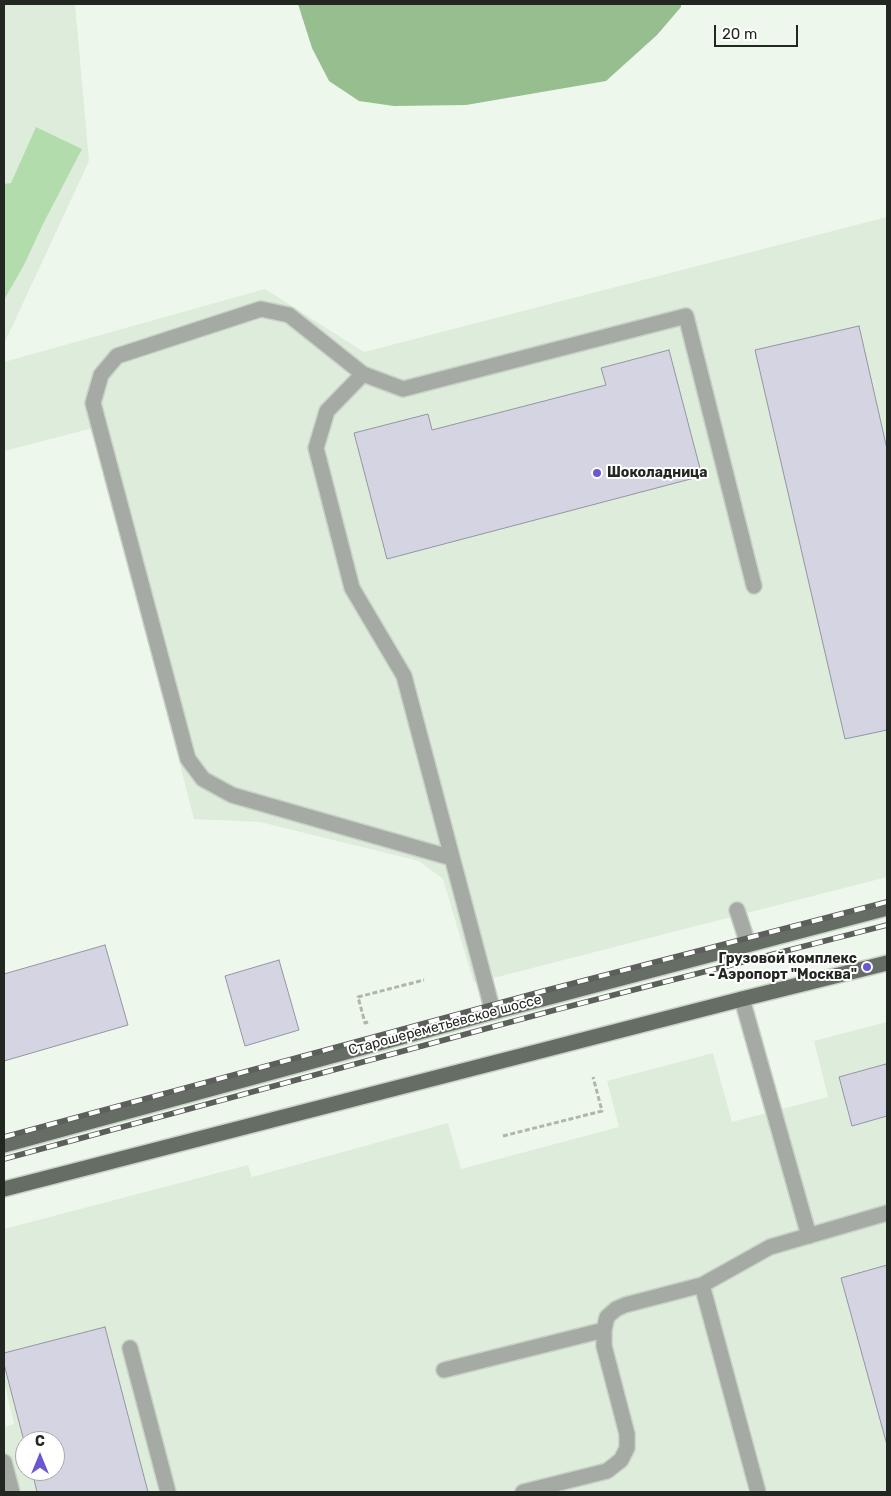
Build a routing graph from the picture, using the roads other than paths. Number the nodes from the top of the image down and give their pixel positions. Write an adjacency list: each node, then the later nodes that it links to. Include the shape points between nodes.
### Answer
1 (363, 374): 2 (lane, via 403,389 686,316); 3 (lane, via 327,411 316,448 352,588 404,676); 3 (lane, via 289,315 261,310 117,356 101,375 93,403 188,759 204,779 232,795)
2 (754, 586)
3 (452, 858): 9 (lane)
4 (887, 908): 6 (main road, Старошереметьевское шоссе)
5 (737, 910): 6 (lane)
6 (748, 944): 9 (main road, Старошереметьевское шоссе)
7 (887, 963): 8 (main road)
8 (742, 999): 11 (main road); 13 (lane)
9 (493, 1012): 10 (main road, Старошереметьевское шоссе)
10 (4, 1145)
11 (4, 1190)
12 (887, 1213): 13 (lane)
13 (809, 1236): 14 (lane, via 770,1247)
14 (702, 1285): 15 (lane, via 616,1309 607,1317); 22 (lane)
15 (604, 1330): 17 (lane); 21 (lane, via 604,1346 627,1434 627,1448 621,1460 606,1471)
16 (130, 1348): 20 (lane)
17 (444, 1370)
18 (4, 1465): 19 (lane)
19 (12, 1492)
20 (168, 1492)
21 (523, 1492)
22 (758, 1492)

